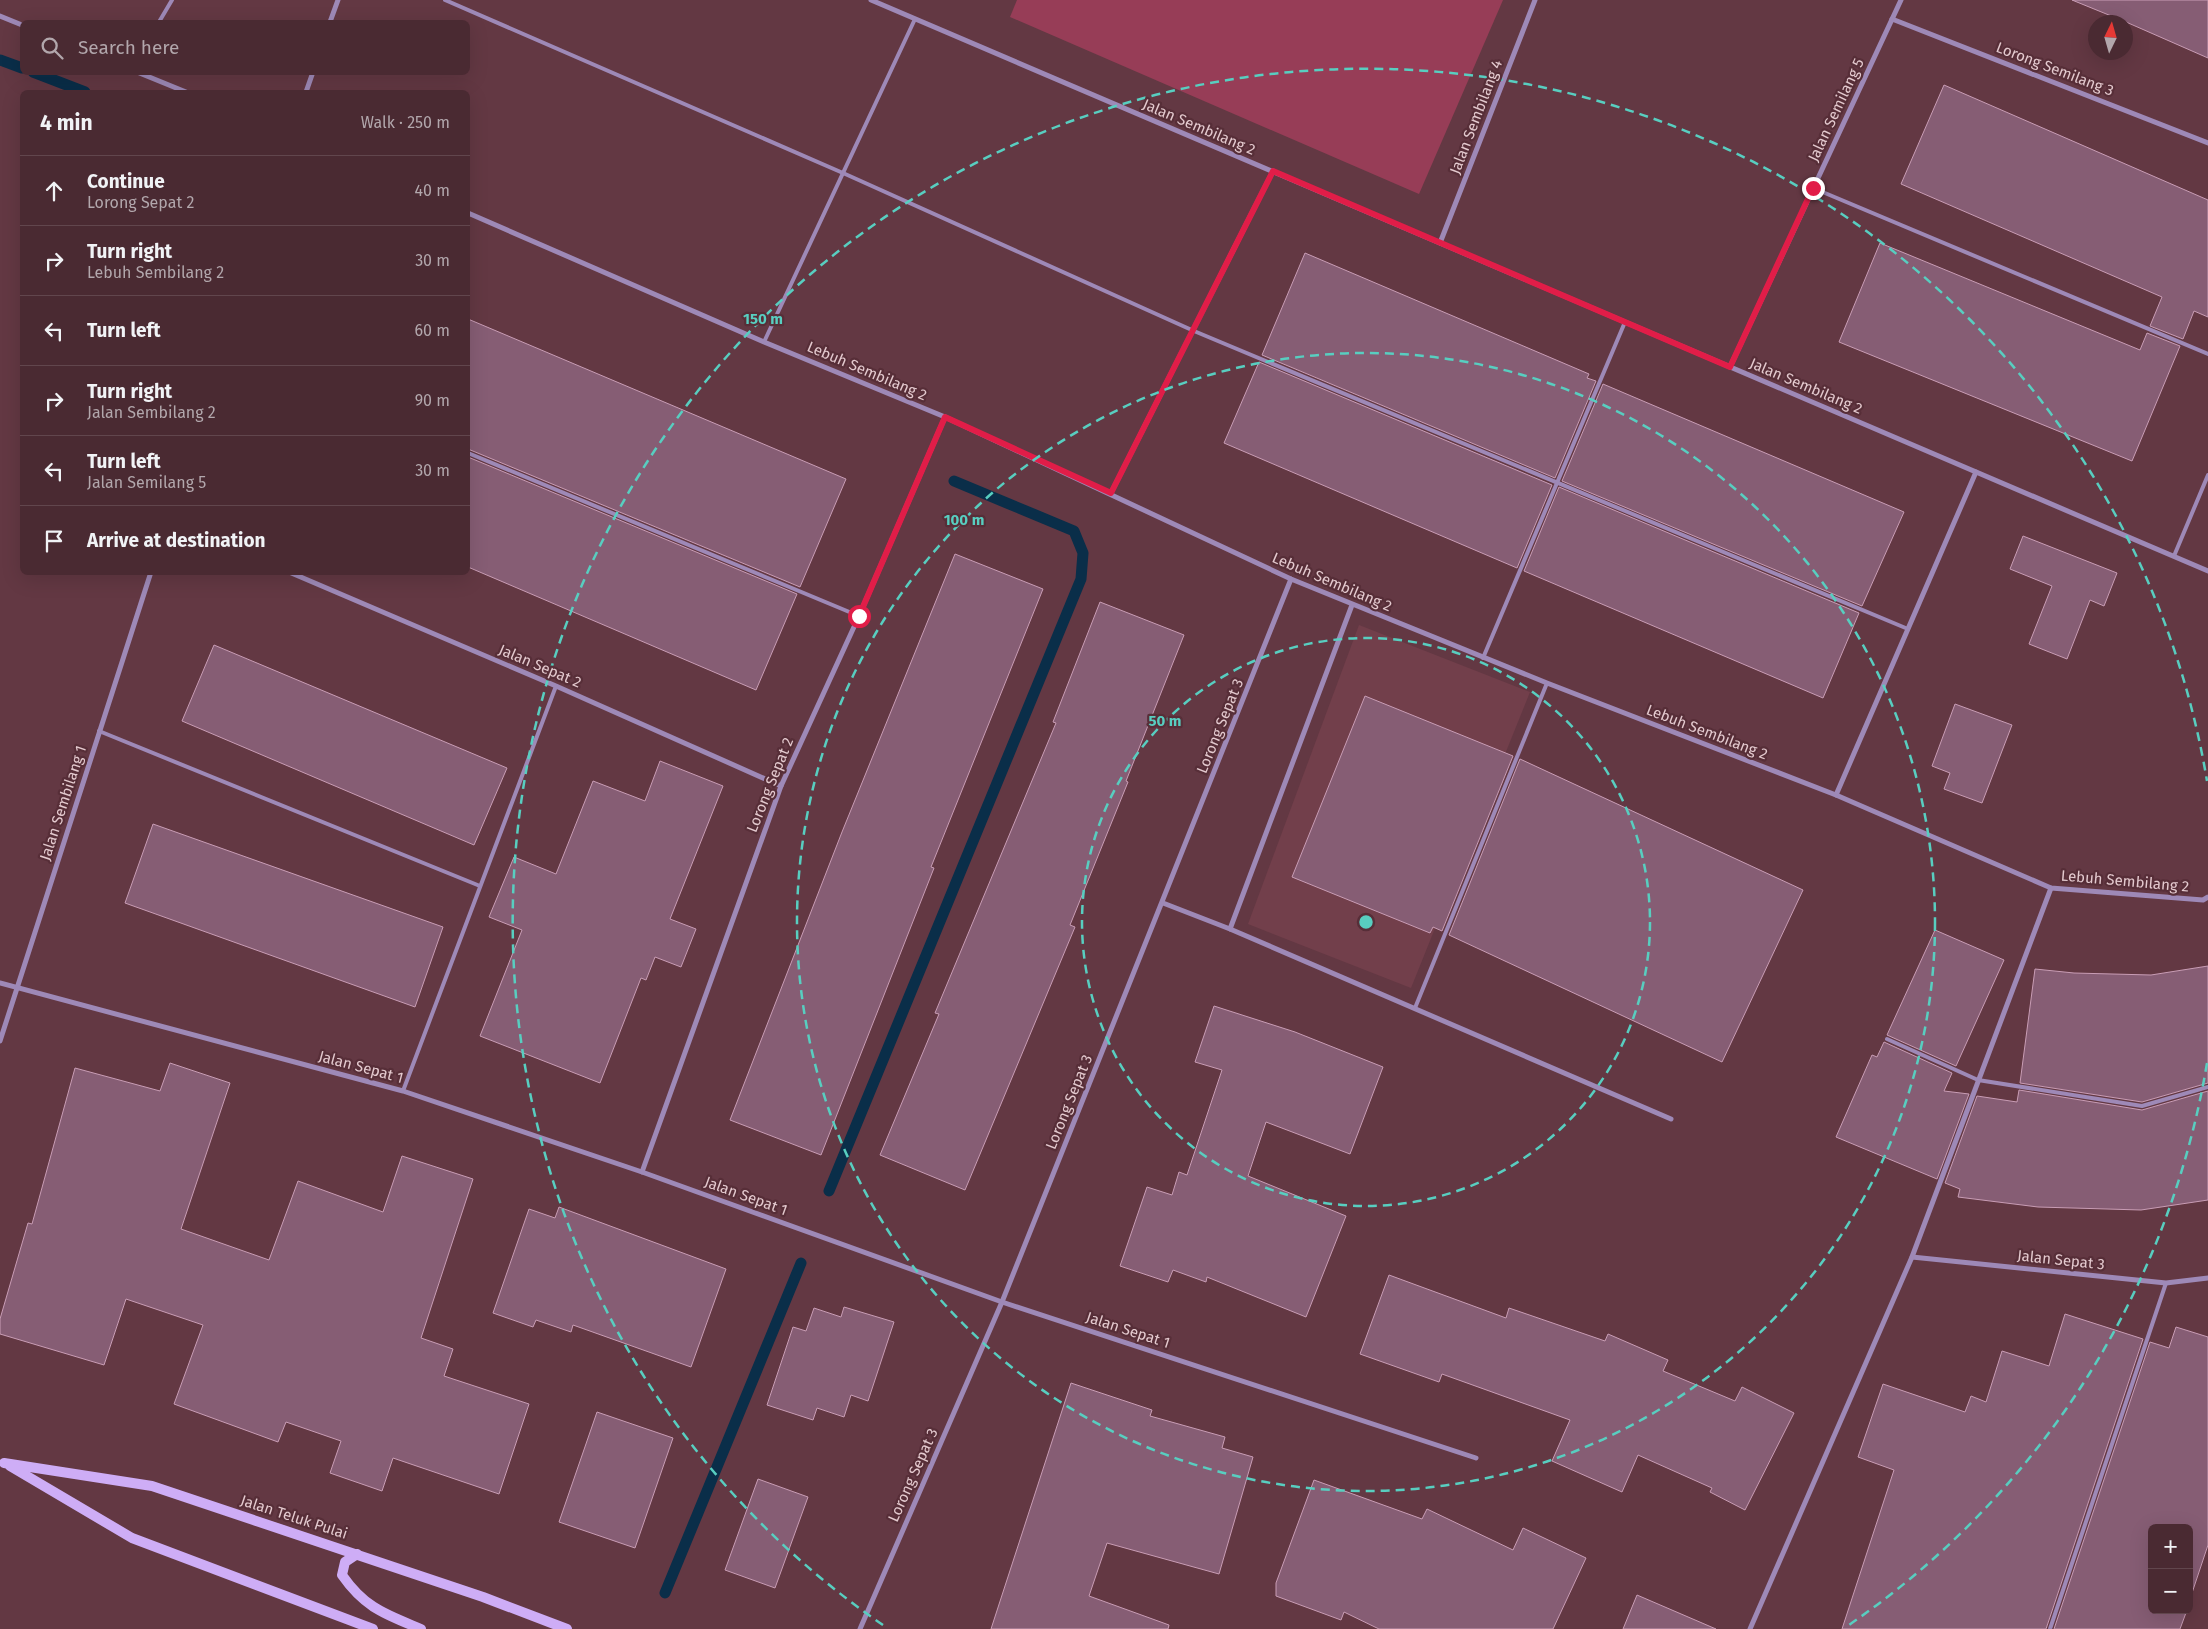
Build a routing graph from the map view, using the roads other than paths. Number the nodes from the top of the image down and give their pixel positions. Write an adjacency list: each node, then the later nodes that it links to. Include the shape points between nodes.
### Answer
1 (172, 0): 10 (lane)
2 (338, 0): 11 (street)
3 (445, 0): 19 (lane)
4 (871, 0): 8 (street, Jalan Sembilang 2)
5 (1535, 0): 22 (street, Jalan Sembilang 4)
6 (1901, 0): 9 (street, Jalan Semilang 5)
7 (0, 16): 12 (street)
8 (915, 19): 18 (street, Jalan Sembilang 2); 19 (lane)
9 (1892, 19): 17 (street, Lorong Semilang 3); 20 (street, Jalan Semilang 5)
10 (160, 20)
11 (331, 20)
12 (20, 24)
13 (144, 75): 15 (street)
14 (312, 75): 16 (street)
15 (181, 90)
16 (307, 90)
17 (2208, 143)
18 (1273, 171): 22 (street, Jalan Sembilang 2); 24 (street)
19 (843, 173): 24 (lane); 25 (lane)
20 (1813, 188): 26 (lane); 27 (street, Jalan Semilang 5)
21 (470, 214): 25 (street, Lebuh Sembilang 2)
22 (1440, 243): 23 (street, Jalan Sembilang 2)
23 (1625, 322): 27 (street, Jalan Sembilang 2); 32 (lane)
24 (1194, 331): 32 (lane); 33 (street)
25 (764, 342): 28 (street, Lebuh Sembilang 2)
26 (2208, 354)
27 (1730, 367): 30 (street, Jalan Sembilang 2)
28 (945, 417): 33 (street, Lebuh Sembilang 2); 40 (street, Lorong Sepat 2)
29 (470, 454): 40 (lane)
30 (1976, 472): 34 (street, Jalan Sembilang 2); 41 (street)
31 (2208, 475): 34 (lane)
32 (1557, 484): 41 (lane); 42 (lane)
33 (1111, 493): 38 (street, Lebuh Sembilang 2)
34 (2174, 556): 35 (street, Jalan Sembilang 2)
35 (2208, 571)
36 (150, 575): 45 (street, Jalan Sembilang 1)
37 (296, 575): 44 (street, Jalan Sepat 2)
38 (1291, 579): 39 (street, Lebuh Sembilang 2); 51 (street, Lorong Sepat 3)
39 (1352, 605): 42 (street, Lebuh Sembilang 2); 52 (street)
40 (859, 616): 46 (street, Lorong Sepat 2)
41 (1908, 629): 47 (street)
42 (1483, 658): 43 (street, Lebuh Sembilang 2)
43 (1547, 683): 47 (street, Lebuh Sembilang 2); 55 (lane)
44 (556, 686): 46 (street, Jalan Sepat 2); 48 (lane)
45 (99, 731): 48 (lane); 54 (street, Jalan Sembilang 1)
46 (781, 786): 62 (street, Lorong Sepat 2)
47 (1836, 796): 49 (street, Lebuh Sembilang 2)
48 (480, 886): 60 (lane)
49 (2051, 888): 50 (street, Lebuh Sembilang 2, via 2203,900); 58 (street)
50 (2208, 897)
51 (1163, 903): 52 (street); 66 (street, Lorong Sepat 3)
52 (1230, 929): 55 (street)
53 (0, 983): 54 (street, Jalan Sepat 1)
54 (16, 989): 57 (street, Jalan Sembilang 1); 60 (street, Jalan Sepat 1)
55 (1415, 1008): 61 (street)
56 (1887, 1039): 58 (lane)
57 (0, 1041)
58 (1978, 1080): 59 (lane, via 2142,1106); 63 (street)
59 (2208, 1087)
60 (403, 1091): 62 (street, Jalan Sepat 1)
61 (1671, 1119)
62 (642, 1172): 66 (street, Jalan Sepat 1)
63 (1912, 1257): 65 (street, Jalan Sepat 3); 74 (street)
64 (2208, 1278): 65 (street, Jalan Sepat 3)
65 (2166, 1284): 75 (lane)
66 (1002, 1302): 67 (street, Jalan Sepat 1); 73 (street, Lorong Sepat 3)
67 (1476, 1458)
68 (2, 1462): 69 (main road, Jalan Teluk Pulai, via 152,1486); 70 (main road, Jalan Teluk Pulai, via 132,1538)
69 (357, 1554): 71 (main road, via 345,1562 342,1575 354,1592 377,1611); 72 (main road, Jalan Teluk Pulai)
70 (372, 1629)
71 (420, 1629)
72 (567, 1629)
73 (860, 1629)
74 (1750, 1629)
75 (2050, 1629)

